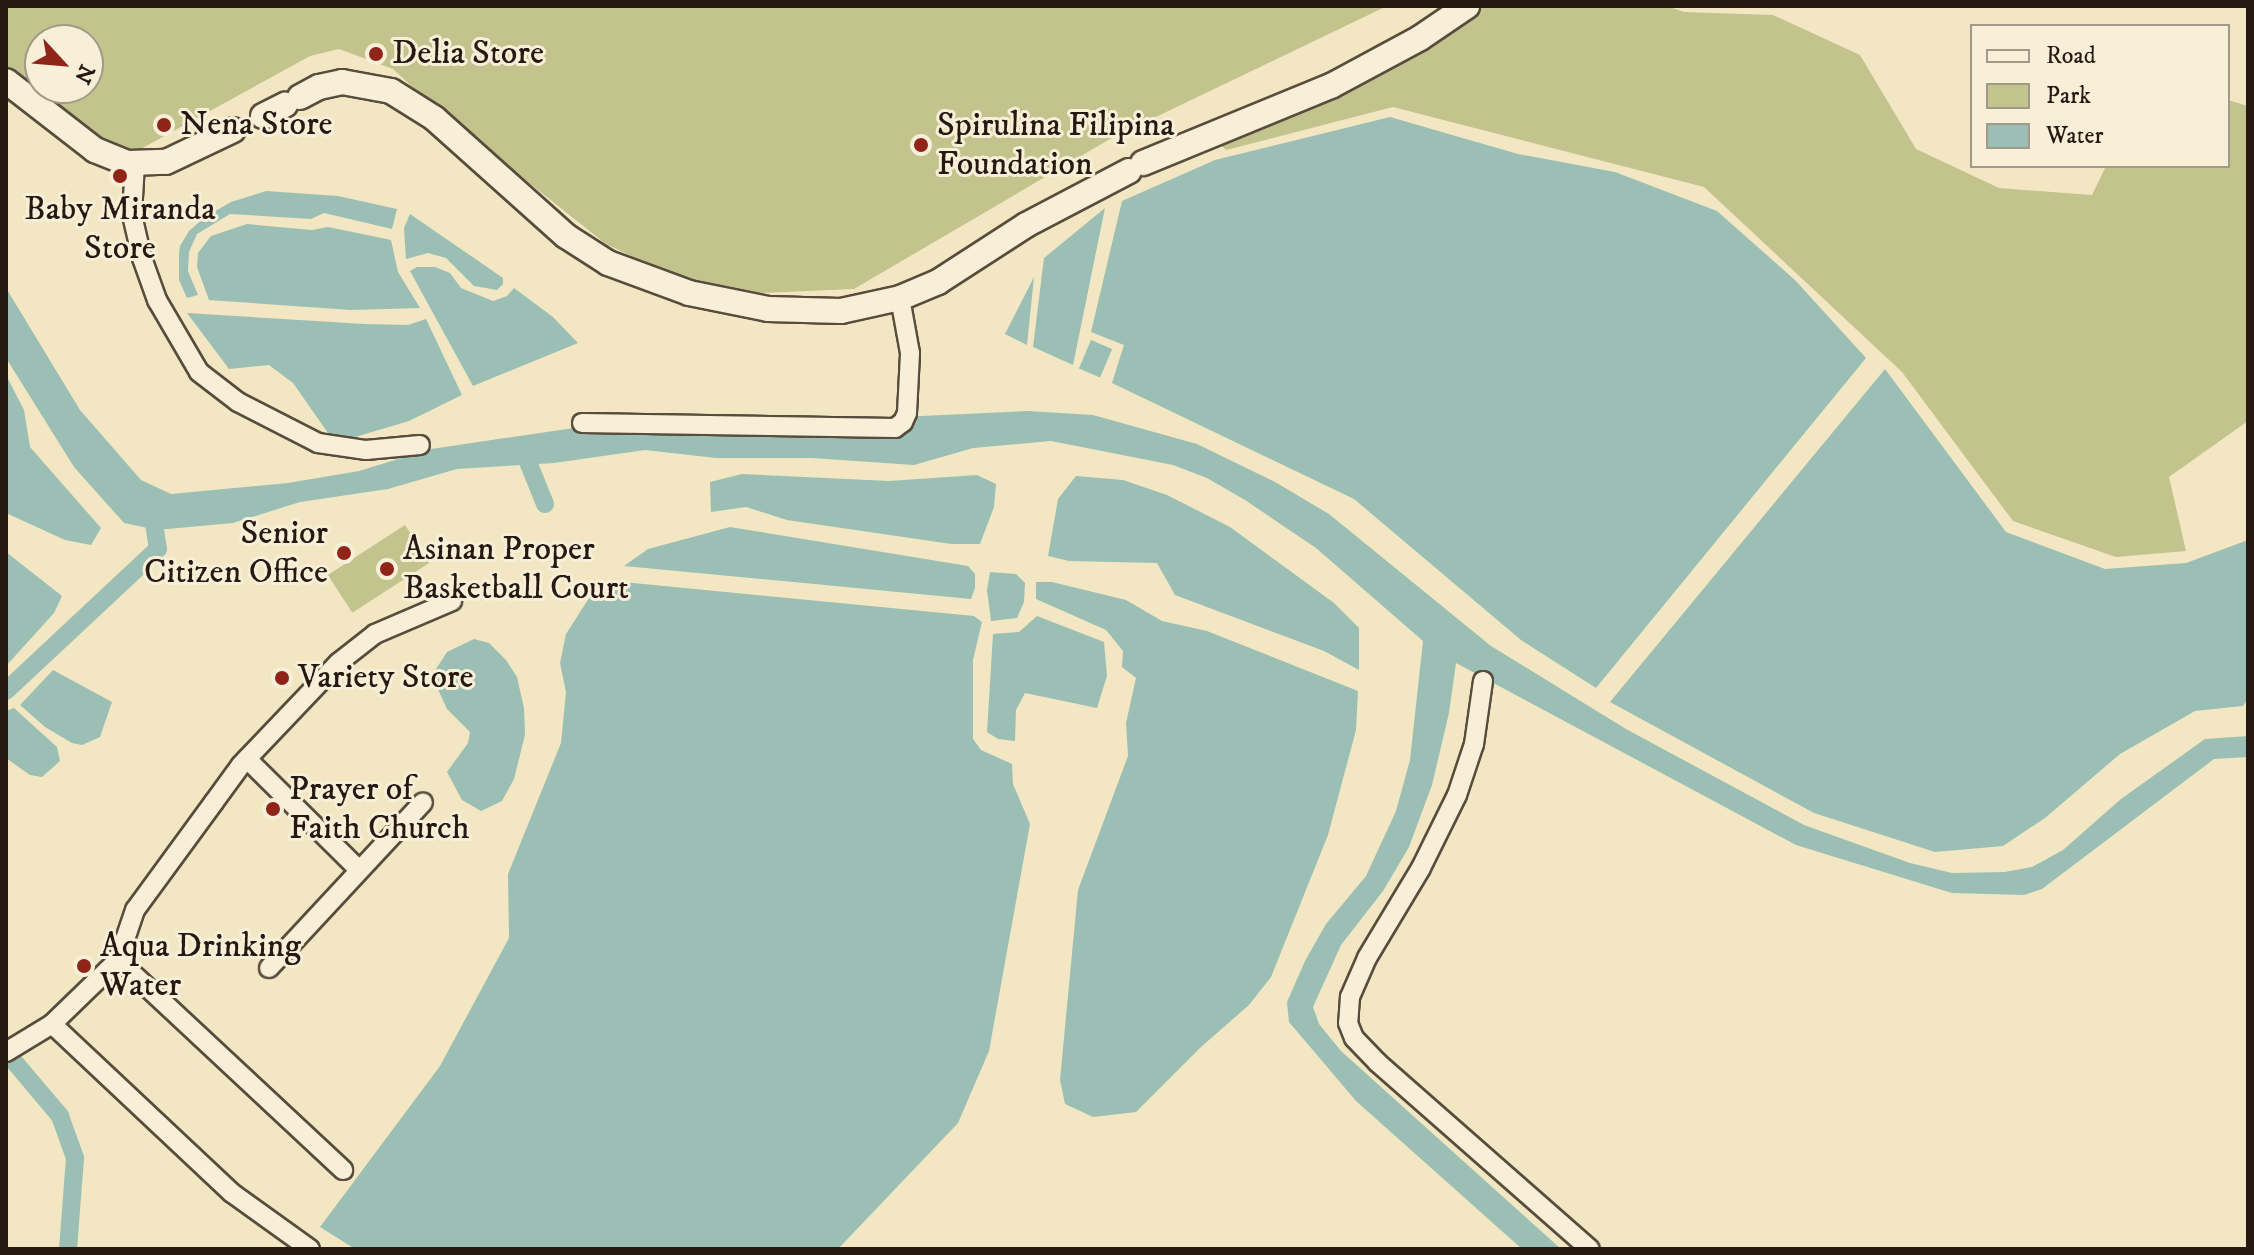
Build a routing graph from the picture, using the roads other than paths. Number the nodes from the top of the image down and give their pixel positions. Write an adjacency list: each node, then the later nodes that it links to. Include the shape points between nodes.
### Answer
1 (1467, 6): 4 (street, via 1331,86 1136,167 1026,225 938,282)
2 (6, 81): 3 (street, via 95,150)
3 (135, 164): 4 (street, via 166,162 319,87 342,82 380,86 434,118 566,236 608,263 725,302 799,311 841,311); 6 (street, via 132,215 142,258 157,300 199,372 231,398 318,443 374,450)
4 (900, 298): 5 (street, via 910,353 907,413 895,428)
5 (582, 423)
6 (420, 445)
7 (452, 601): 9 (street, via 387,627 357,646)
8 (1483, 681): 18 (street, via 1474,744 1457,795 1367,958 1350,997 1348,1023 1354,1038 1378,1063)
9 (247, 759): 11 (street); 12 (street, via 135,910)
10 (423, 802): 11 (street)
11 (358, 869): 13 (street)
12 (118, 960): 14 (street); 16 (street)
13 (269, 968)
14 (52, 1024): 15 (street); 17 (street, via 232,1193)
15 (9, 1050)
16 (343, 1170)
17 (310, 1249)
18 (1590, 1249)

